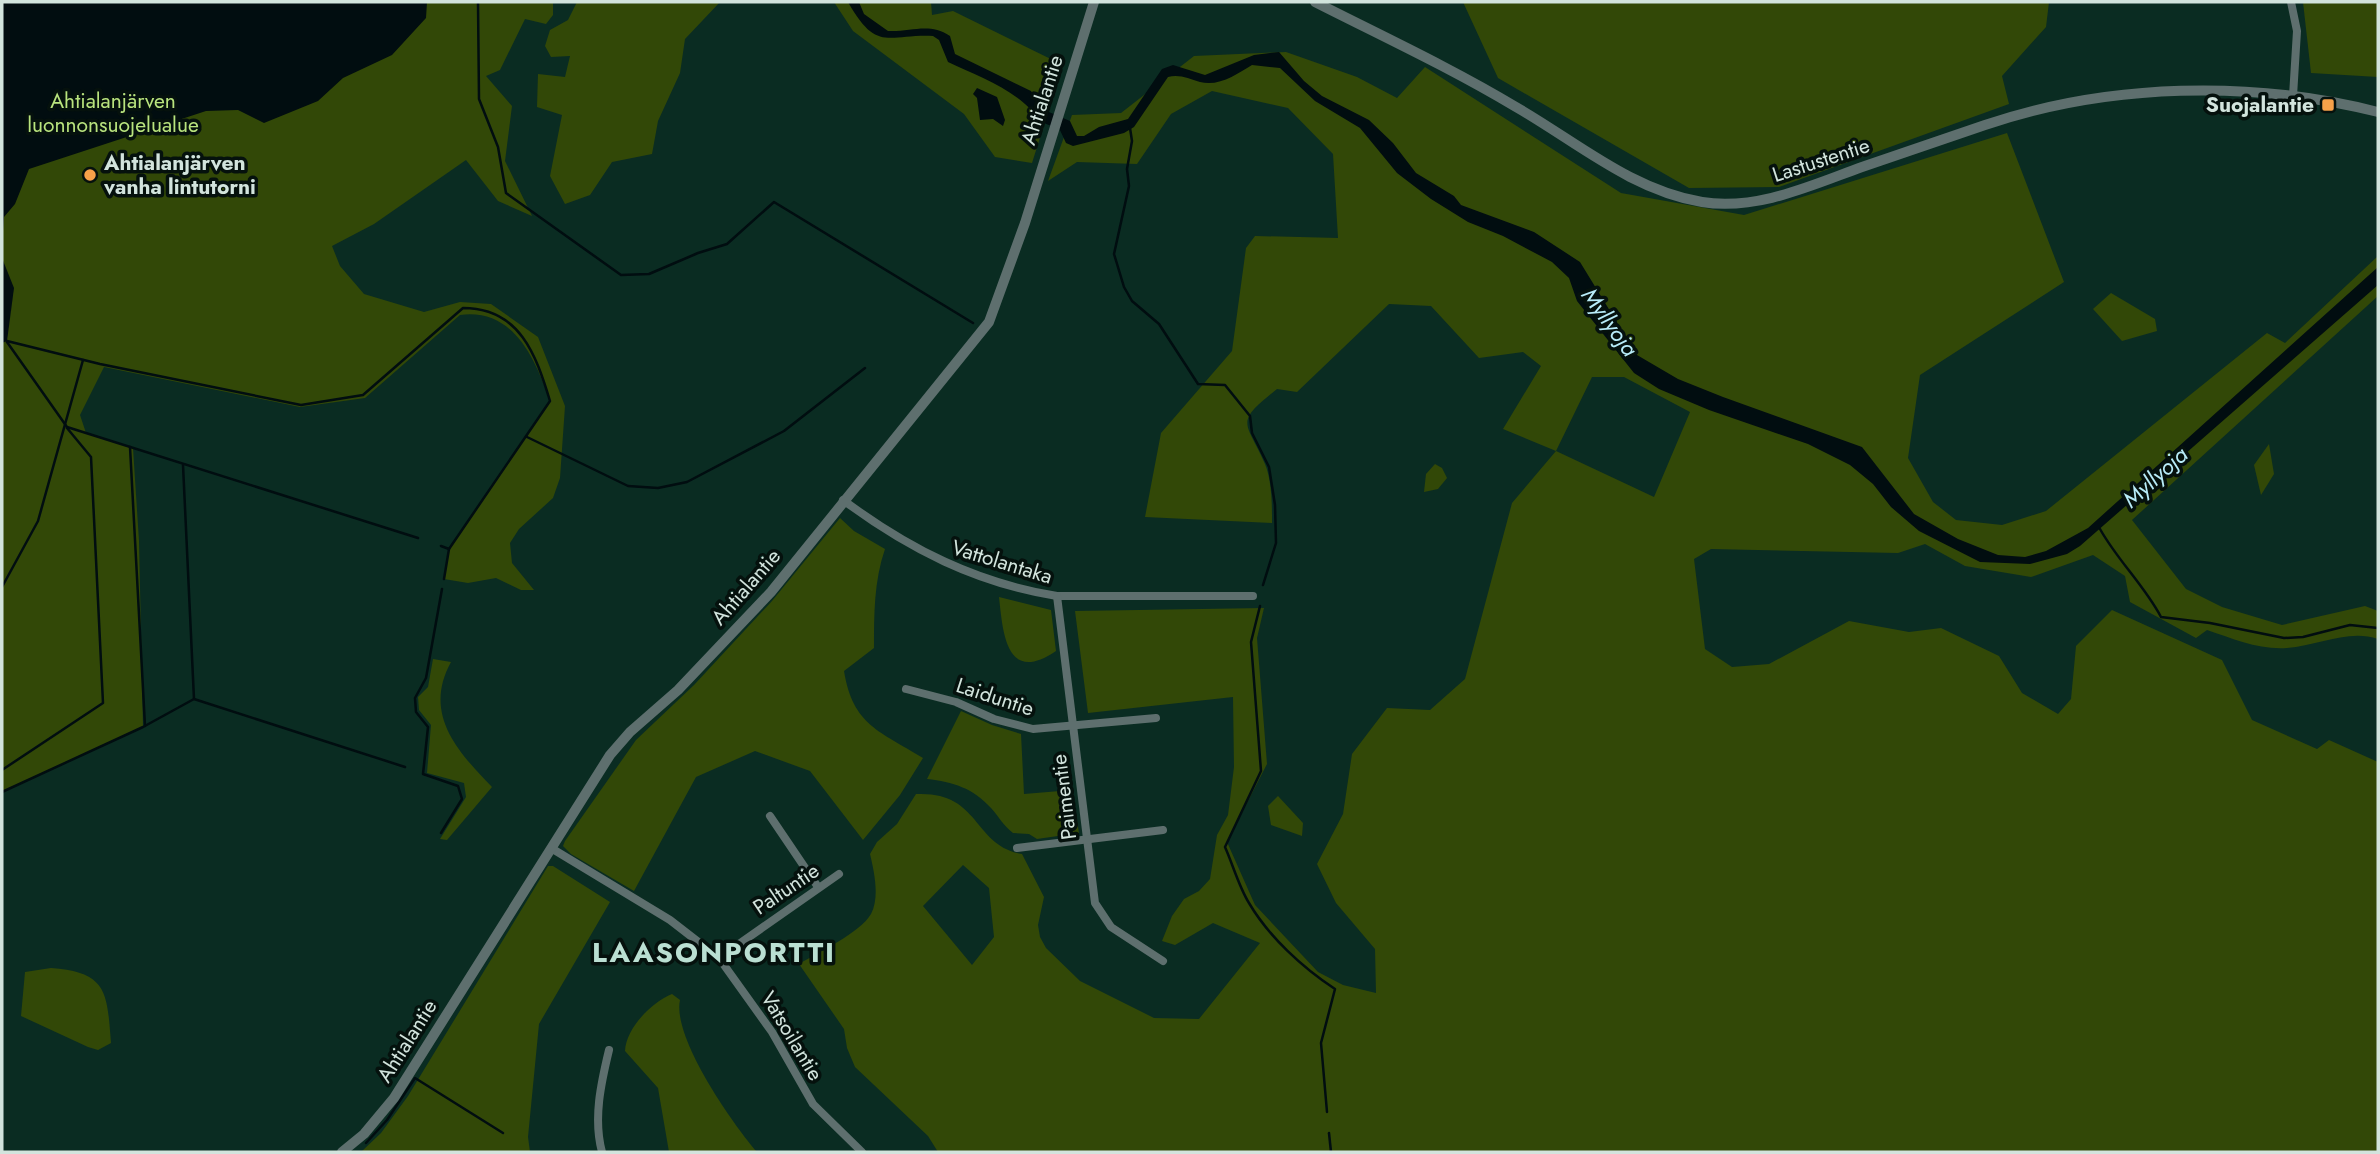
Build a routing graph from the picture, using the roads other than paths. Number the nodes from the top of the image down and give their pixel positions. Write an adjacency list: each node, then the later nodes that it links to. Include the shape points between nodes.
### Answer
1 (1094, 2): 6 (street, Ahtialantie, via 989,322)
2 (1315, 2): 4 (street, Lastustentie, via 1517,107 1629,178 1703,202 1752,201 1808,188 2039,109 2165,93)
3 (2291, 2): 4 (street, via 2297,31)
4 (2293, 96): 5 (street, Lastustentie)
5 (2378, 112)
6 (843, 500): 7 (street, Vattolantaka, via 888,534 956,569); 15 (street, Ahtialantie, via 771,592 610,755)
7 (1057, 596): 8 (street, Vattolantaka); 11 (street, Paimentie)
8 (1253, 596)
9 (906, 689): 11 (street, Laiduntie, via 1022,727)
10 (1156, 718): 11 (street, Laiduntie)
11 (1073, 727): 14 (street, Paimentie)
12 (770, 816): 18 (street)
13 (1163, 830): 14 (street)
14 (1086, 840): 16 (street); 20 (street, Paimentie, via 1103,919 1124,938)
15 (551, 848): 19 (street, Vatsoilantie, via 693,936); 22 (street, Ahtialantie, via 394,1098 365,1134)
16 (1017, 848)
17 (839, 874): 18 (street, Paltuntie)
18 (818, 887): 19 (street, Paltuntie)
19 (719, 958): 24 (street, Vatsoilantie, via 772,1032 813,1104)
20 (1163, 961)
21 (609, 1050): 23 (street, via 598,1120)
22 (342, 1152)
23 (602, 1152)
24 (863, 1152)

